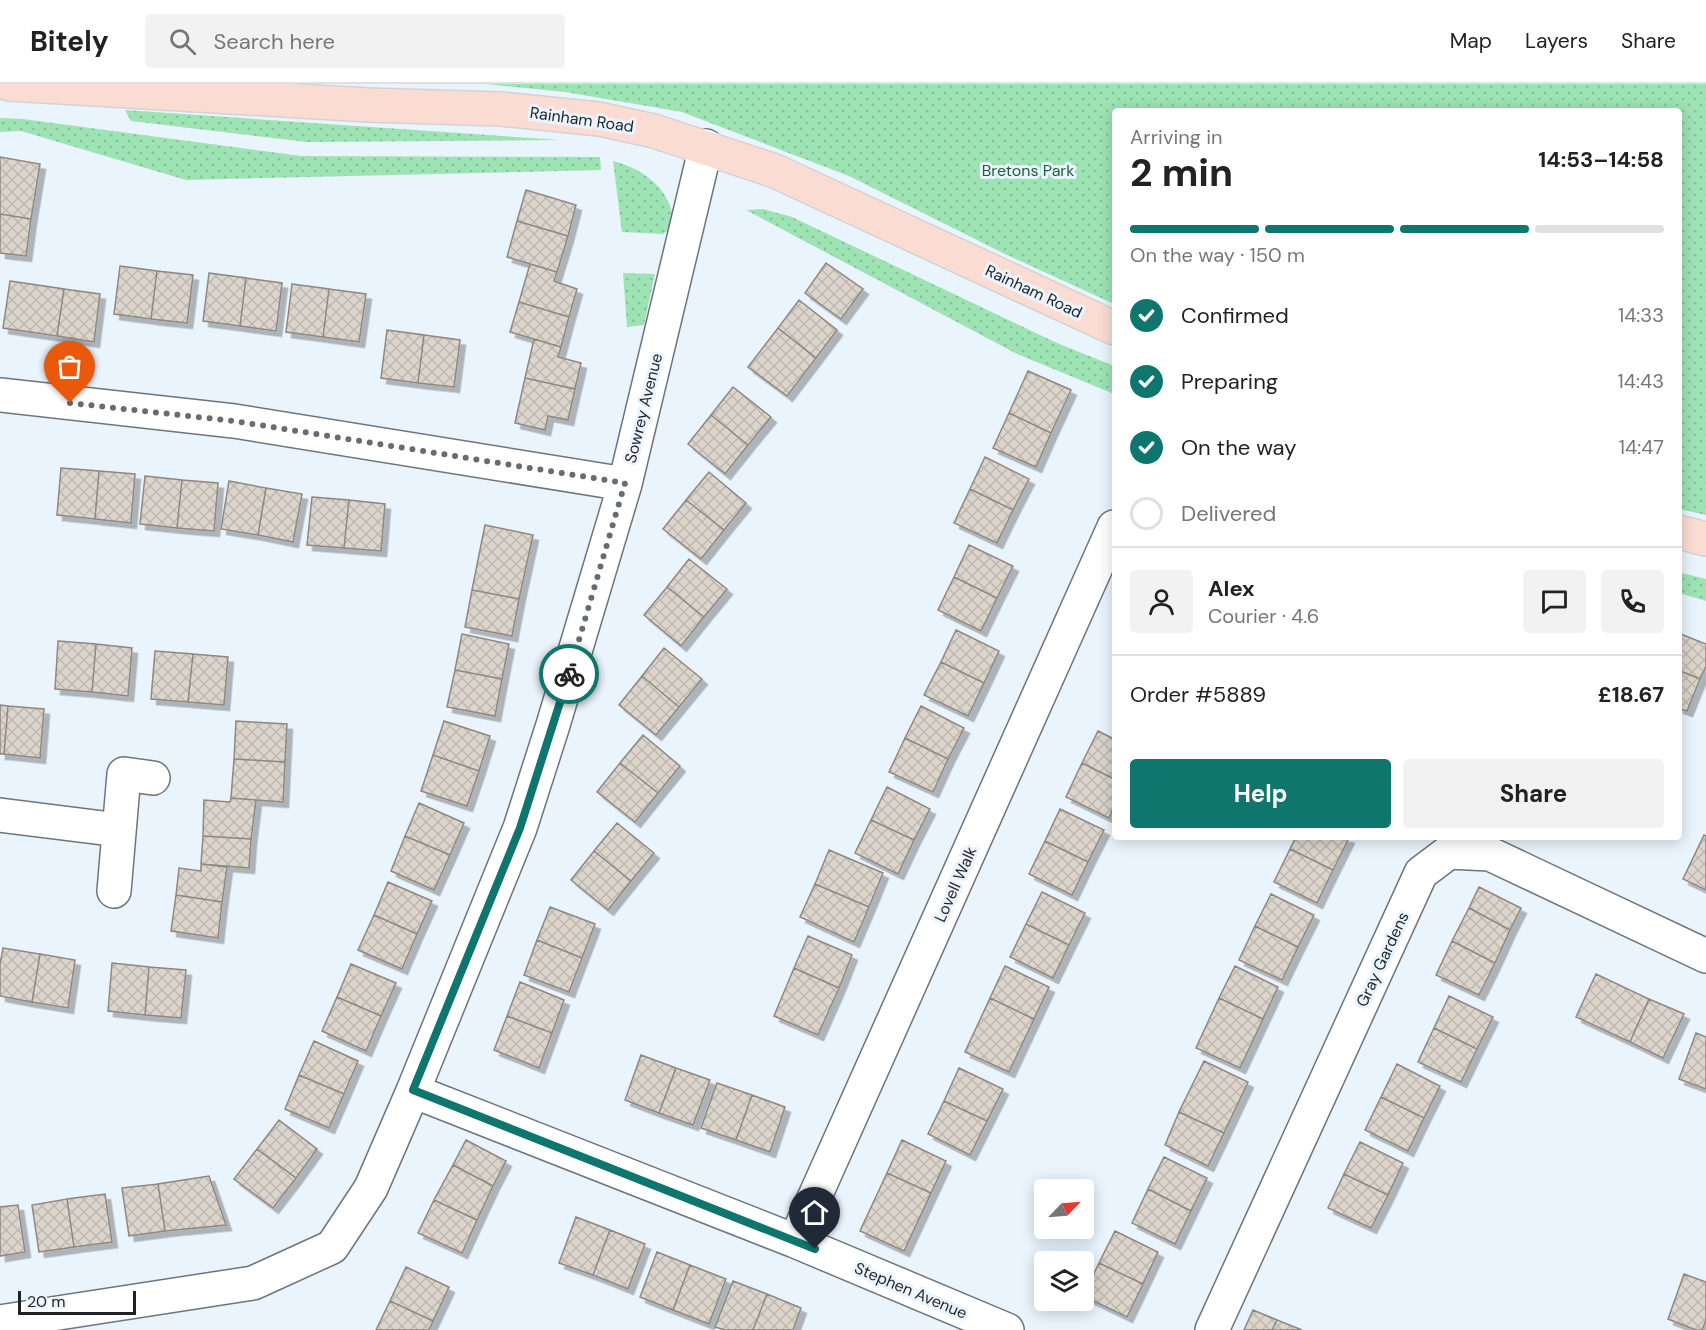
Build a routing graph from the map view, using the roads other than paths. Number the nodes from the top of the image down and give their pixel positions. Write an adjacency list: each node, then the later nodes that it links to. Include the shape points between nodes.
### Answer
1 (9, 84): 2 (main road, Rainham Road, via 501,109 599,119)
2 (706, 146): 3 (main road, Rainham Road, via 786,176); 5 (street, Sowrey Avenue)
3 (1112, 327)
4 (0, 395): 5 (street, via 234,421)
5 (625, 483): 15 (street, Sowrey Avenue, via 520,828)
6 (1112, 532): 16 (street, Lovell Walk)
7 (1682, 533): 8 (main road)
8 (1706, 539)
9 (153, 778): 11 (street, via 124,774)
10 (0, 815): 11 (street)
11 (119, 830): 13 (street)
12 (1450, 845): 14 (street, Gray Gardens, via 1490,854); 19 (street, Gray Gardens, via 1421,873)
13 (114, 891)
14 (1706, 956)
15 (413, 1090): 16 (street, Stephen Avenue); 17 (street, Sowrey Avenue, via 371,1188 332,1247 253,1283)
16 (795, 1241): 18 (street, Stephen Avenue)
17 (0, 1322)
18 (1007, 1330)
19 (1212, 1330)

